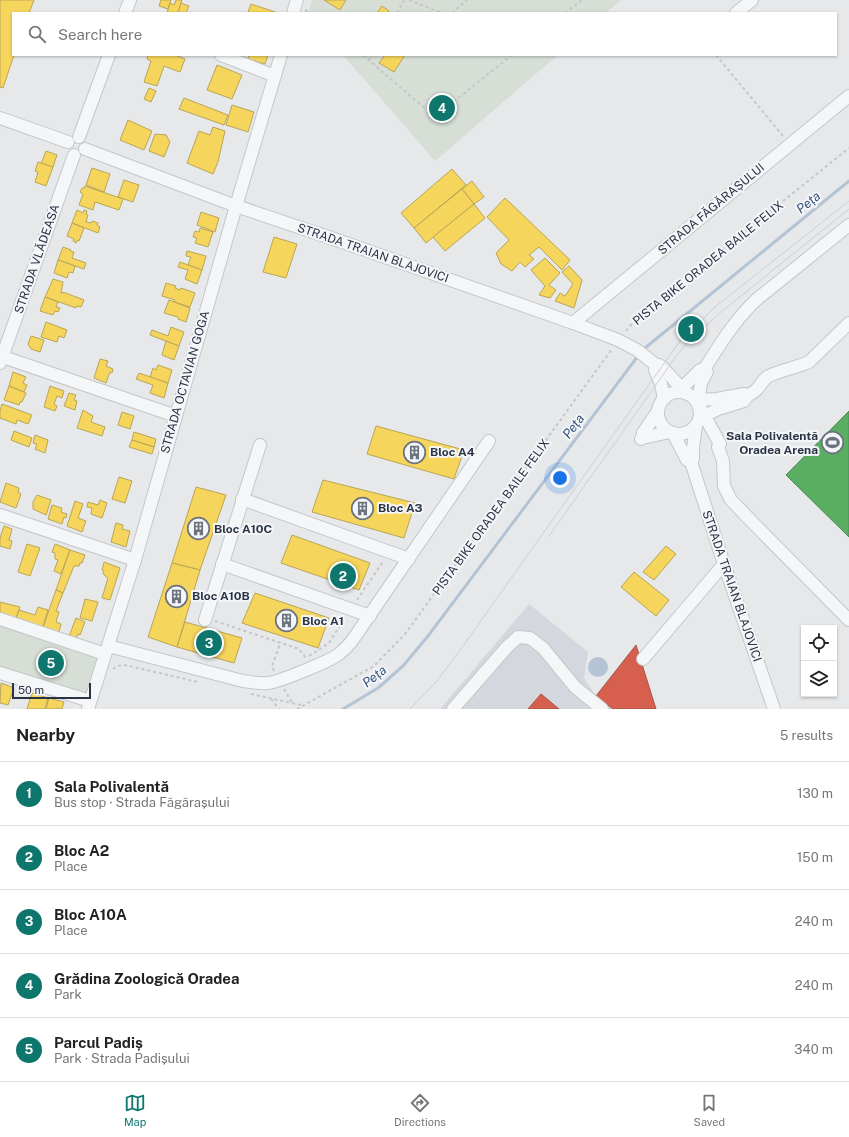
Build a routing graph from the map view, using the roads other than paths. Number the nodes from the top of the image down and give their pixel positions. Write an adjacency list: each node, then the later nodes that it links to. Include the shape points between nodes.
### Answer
1 (130, 0): 4 (street)
2 (297, 0): 5 (street)
3 (752, 0): 6 (street)
4 (125, 12)
5 (293, 12)
6 (737, 12)
7 (109, 56): 13 (street)
8 (224, 56): 10 (street)
9 (281, 56): 10 (street, STRADA OCTAVIAN GOGA)
10 (274, 76): 15 (street, STRADA OCTAVIAN GOGA)
11 (849, 96): 17 (street, STRADA FĂGĂRAȘULUI)
12 (0, 118): 13 (street)
13 (73, 140): 14 (street, via 68,148)
14 (79, 152): 15 (street, STRADA TRAIAN BLAJOVICI); 19 (street, STRADA VLĂDEASA)
15 (236, 206): 17 (street, STRADA TRAIAN BLAJOVICI); 25 (street, STRADA OCTAVIAN GOGA)
16 (849, 224): 21 (street, via 745,311 732,326)
17 (573, 323): 20 (street, STRADA TRAIAN BLAJOVICI, via 618,340)
18 (849, 323): 23 (street, via 809,362 772,375 763,381 756,391 747,395 742,393)
19 (1, 359): 25 (street)
20 (655, 364): 22 (street); 23 (street, STRADA TRAIAN BLAJOVICI, via 662,367)
21 (705, 368): 23 (street, via 707,372); 23 (street, via 700,370)
22 (664, 399): 23 (street, via 671,394); 24 (street)
23 (693, 410): 26 (street); 29 (street, via 707,438); 29 (street, via 720,444); 30 (street, STRADA TRAIAN BLAJOVICI, via 693,460)
24 (658, 411): 26 (street, STRADA TRAIAN BLAJOVICI, via 662,425); 26 (street, via 642,438)
25 (176, 416): 34 (street, STRADA OCTAVIAN GOGA)
26 (671, 432): 30 (street, STRADA TRAIAN BLAJOVICI)
27 (489, 441): 33 (street)
28 (260, 445): 31 (street)
29 (718, 447): 40 (street, via 724,486 731,500)
30 (690, 462): 36 (street, STRADA TRAIAN BLAJOVICI)
31 (242, 499): 33 (street); 35 (street)
32 (0, 515): 34 (street)
33 (409, 559): 37 (street)
34 (134, 560): 41 (street, STRADA OCTAVIAN GOGA)
35 (222, 564): 37 (street); 39 (street)
36 (724, 564): 42 (street); 47 (street, STRADA TRAIAN BLAJOVICI)
37 (370, 616): 41 (street, via 339,654 268,683 243,681)
38 (0, 619): 41 (street)
39 (205, 619)
40 (849, 620)
41 (107, 650): 44 (street, STRADA OCTAVIAN GOGA)
42 (642, 659)
43 (0, 672): 44 (street)
44 (89, 705)
45 (453, 709): 46 (street, via 518,637 530,638 543,648 575,687)
46 (602, 709)
47 (774, 709)

